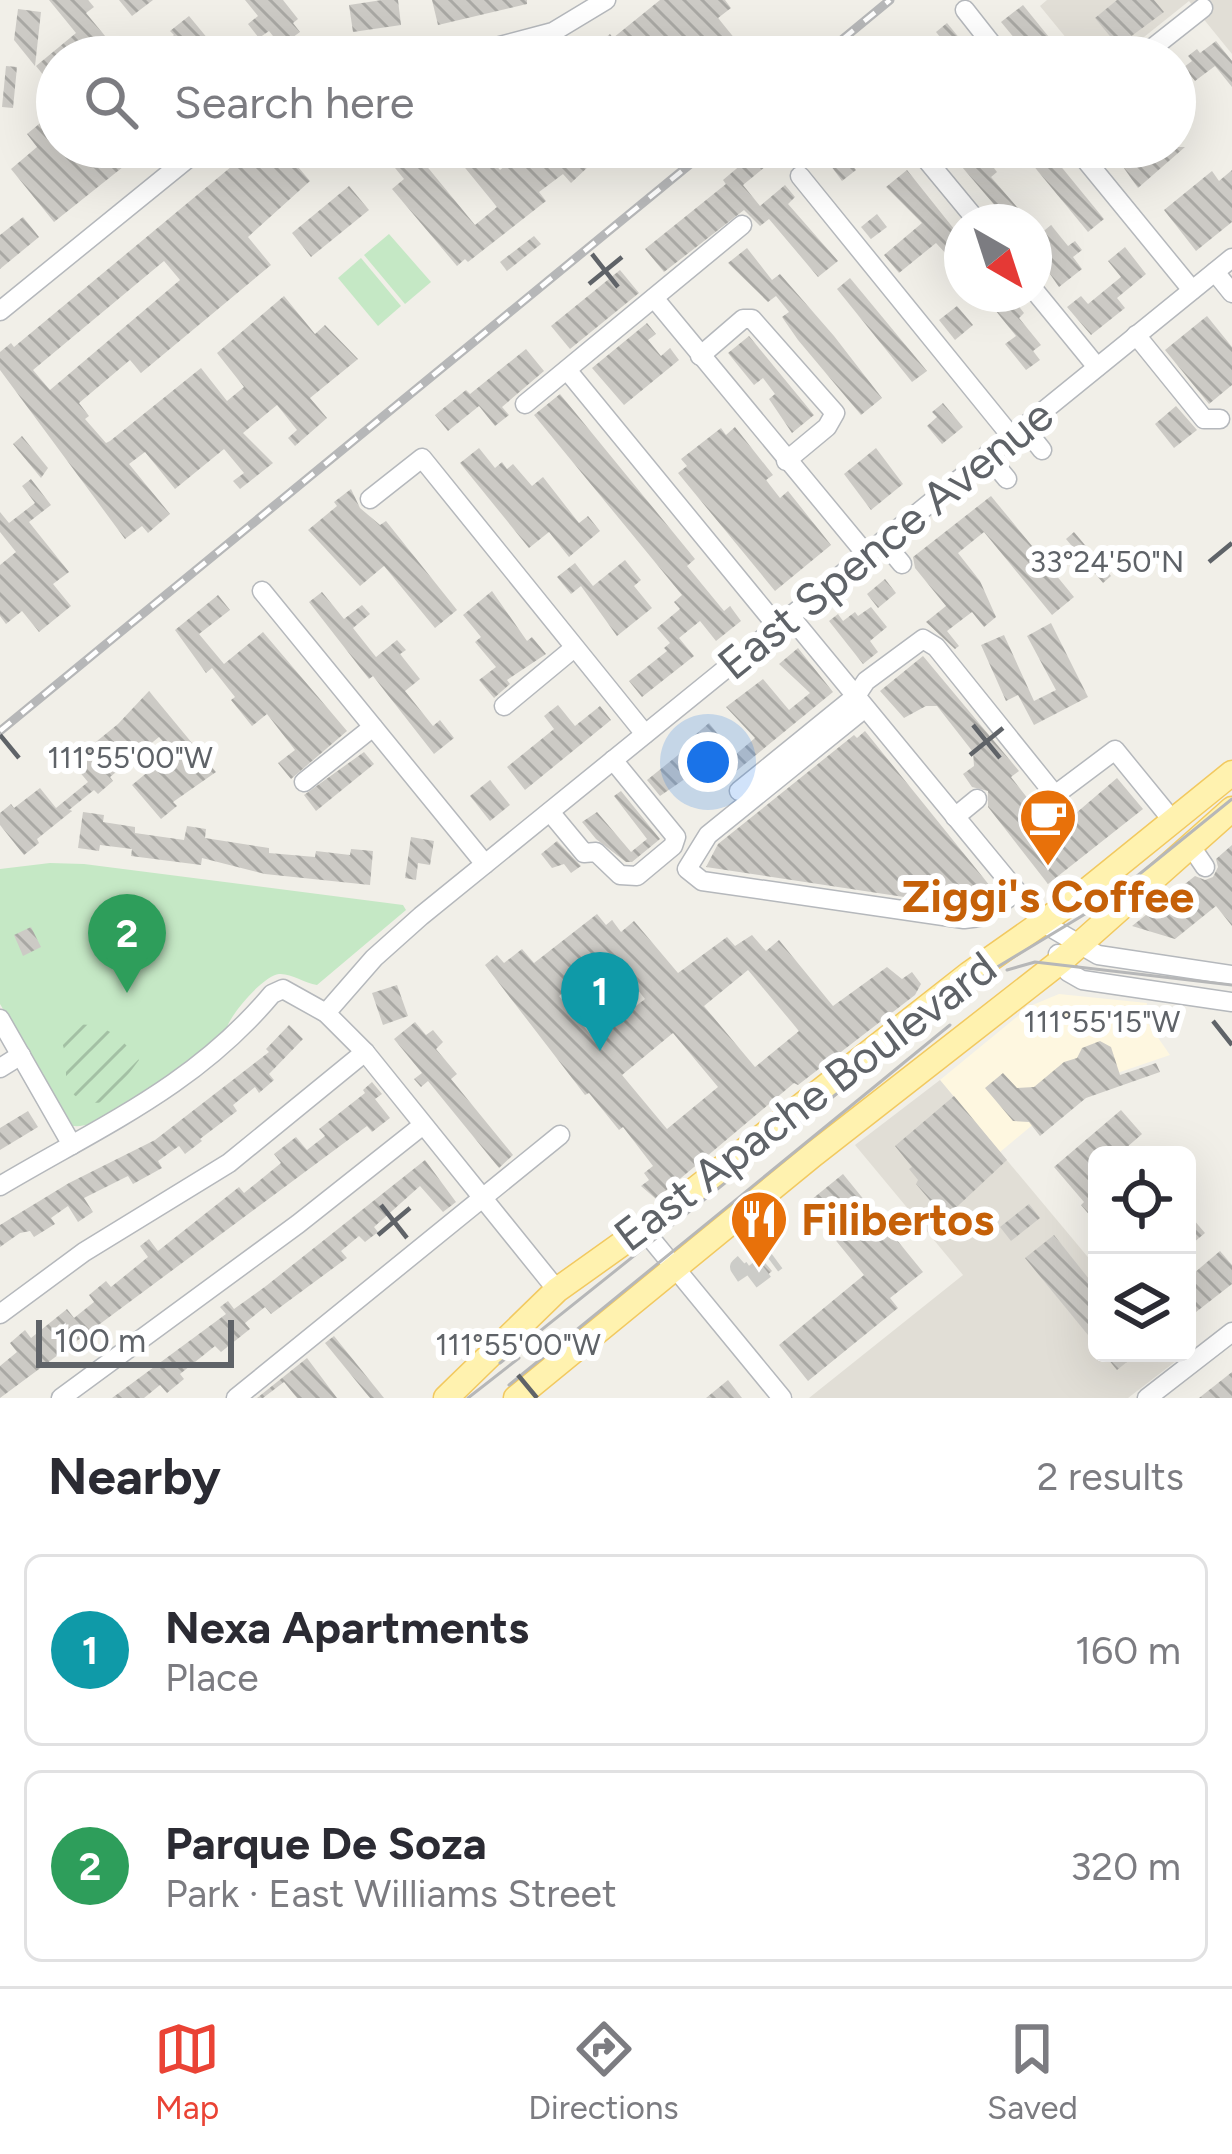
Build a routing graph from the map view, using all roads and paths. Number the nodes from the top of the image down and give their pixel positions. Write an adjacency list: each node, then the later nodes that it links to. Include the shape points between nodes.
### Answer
1 (606, 0): 4 (street)
2 (1203, 8): 6 (street)
3 (965, 10): 5 (street)
4 (538, 36)
5 (985, 36)
6 (1168, 36)
7 (176, 168): 18 (street)
8 (933, 168): 11 (street)
9 (1092, 168): 15 (street)
10 (800, 176): 26 (street)
11 (963, 204)
12 (742, 225): 17 (street)
13 (1232, 258): 14 (street, East Spence Avenue)
14 (1215, 272): 15 (street, East Spence Avenue); 16 (street)
15 (1192, 290): 20 (street, East Spence Avenue)
16 (1232, 293)
17 (653, 298): 21 (street); 23 (street)
18 (0, 311)
19 (1052, 312): 22 (street)
20 (1136, 334): 22 (street, East Spence Avenue); 25 (street, via 1204,419)
21 (700, 356): 29 (street); 29 (street, via 752,319 835,413)
22 (1097, 367): 26 (street, East Spence Avenue)
23 (567, 370): 24 (street); 36 (street)
24 (525, 404)
25 (1220, 419)
26 (1017, 431): 27 (street); 28 (street, East Spence Avenue)
27 (1042, 450)
28 (988, 455): 30 (street); 32 (street, East Spence Avenue)
29 (786, 460): 33 (street)
30 (1007, 479)
31 (370, 499): 37 (street, via 422,458)
32 (883, 541): 33 (street, East Spence Avenue); 34 (street)
33 (866, 554): 36 (street, East Spence Avenue)
34 (902, 564)
35 (262, 591): 40 (street)
36 (784, 621): 38 (street); 41 (street, East Spence Avenue)
37 (574, 648): 39 (street); 41 (street)
38 (860, 702): 45 (street); 49 (street); 50 (street, via 866,681 923,639 1055,795 1115,750); 54 (street, via 707,836 690,858 691,876 964,919)
39 (504, 706)
40 (373, 727): 44 (street); 52 (street)
41 (645, 734): 42 (street, East Spence Avenue)
42 (613, 760): 48 (street, East Spence Avenue); 48 (street, via 676,837 638,876 620,875 596,852 584,853)
43 (1232, 773): 50 (main road, East Apache Boulevard)
44 (304, 782)
45 (739, 791)
46 (977, 799): 49 (street)
47 (1232, 809): 51 (main road, East Apache Boulevard)
48 (550, 812): 52 (street, East Spence Avenue)
49 (955, 817): 54 (street)
50 (1173, 820): 55 (main road, East Apache Boulevard)
51 (1190, 845): 53 (street); 56 (main road, East Apache Boulevard)
52 (485, 864): 59 (street, East Spence Avenue, via 396,936)
53 (1205, 867)
54 (1016, 892): 55 (street)
55 (1043, 923): 56 (street); 69 (main road, East Apache Boulevard)
56 (1069, 953): 57 (street); 58 (street, via 1071,975 1082,980); 70 (main road, East Apache Boulevard)
57 (1232, 975)
58 (1232, 1002)
59 (326, 1013): 61 (street); 66 (street, via 278,989 185,1078)
60 (0, 1019): 62 (street)
61 (364, 1052): 64 (street); 72 (street, via 229,1163)
62 (21, 1055): 63 (street); 66 (street)
63 (0, 1068)
64 (423, 1125): 68 (street); 76 (street)
65 (560, 1135): 68 (street)
66 (72, 1145): 67 (street)
67 (0, 1186)
68 (483, 1198): 71 (street); 74 (street)
69 (644, 1229): 70 (street); 71 (main road, East Apache Boulevard)
70 (676, 1269): 79 (main road, East Apache Boulevard); 80 (street)
71 (557, 1290): 78 (main road, East Apache Boulevard)
72 (0, 1314)
73 (1232, 1332): 81 (street)
74 (312, 1336): 75 (street); 77 (street)
75 (324, 1354)
76 (61, 1398)
77 (236, 1398)
78 (446, 1398)
79 (516, 1398)
80 (782, 1398)
81 (1147, 1398)

